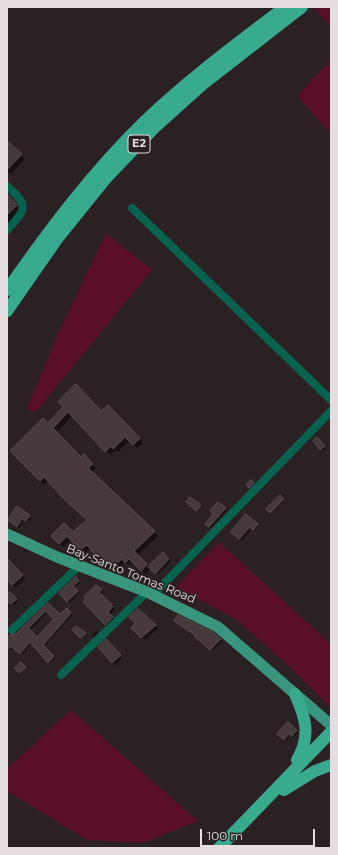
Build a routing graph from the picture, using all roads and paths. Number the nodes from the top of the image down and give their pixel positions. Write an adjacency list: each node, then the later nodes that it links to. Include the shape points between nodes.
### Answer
1 (285, 7): 6 (highway, E2, via 196,75 146,120 89,181 47,232)
2 (302, 7): 7 (highway, E2, via 203,84 154,128 107,177 57,239)
3 (7, 186): 5 (street, via 21,199 23,206 22,213)
4 (132, 208): 8 (street)
5 (7, 230)
6 (7, 290)
7 (7, 311)
8 (331, 400)
9 (331, 411): 12 (street)
10 (7, 534): 11 (main road, Bay-Santo Tomas Road)
11 (79, 566): 12 (main road, Bay-Santo Tomas Road); 13 (street)
12 (150, 593): 14 (street); 15 (main road, Bay-Santo Tomas Road, via 218,627)
13 (12, 630)
14 (61, 675)
15 (295, 694): 16 (main road, Bay-Santo Tomas Road); 20 (highway, via 302,710 306,730 304,748)
16 (331, 725)
17 (331, 732): 20 (highway)
18 (331, 742): 21 (highway)
19 (331, 765): 21 (highway, via 315,771)
20 (286, 778): 22 (highway)
21 (284, 790): 23 (highway)
22 (219, 848)
23 (228, 848)

